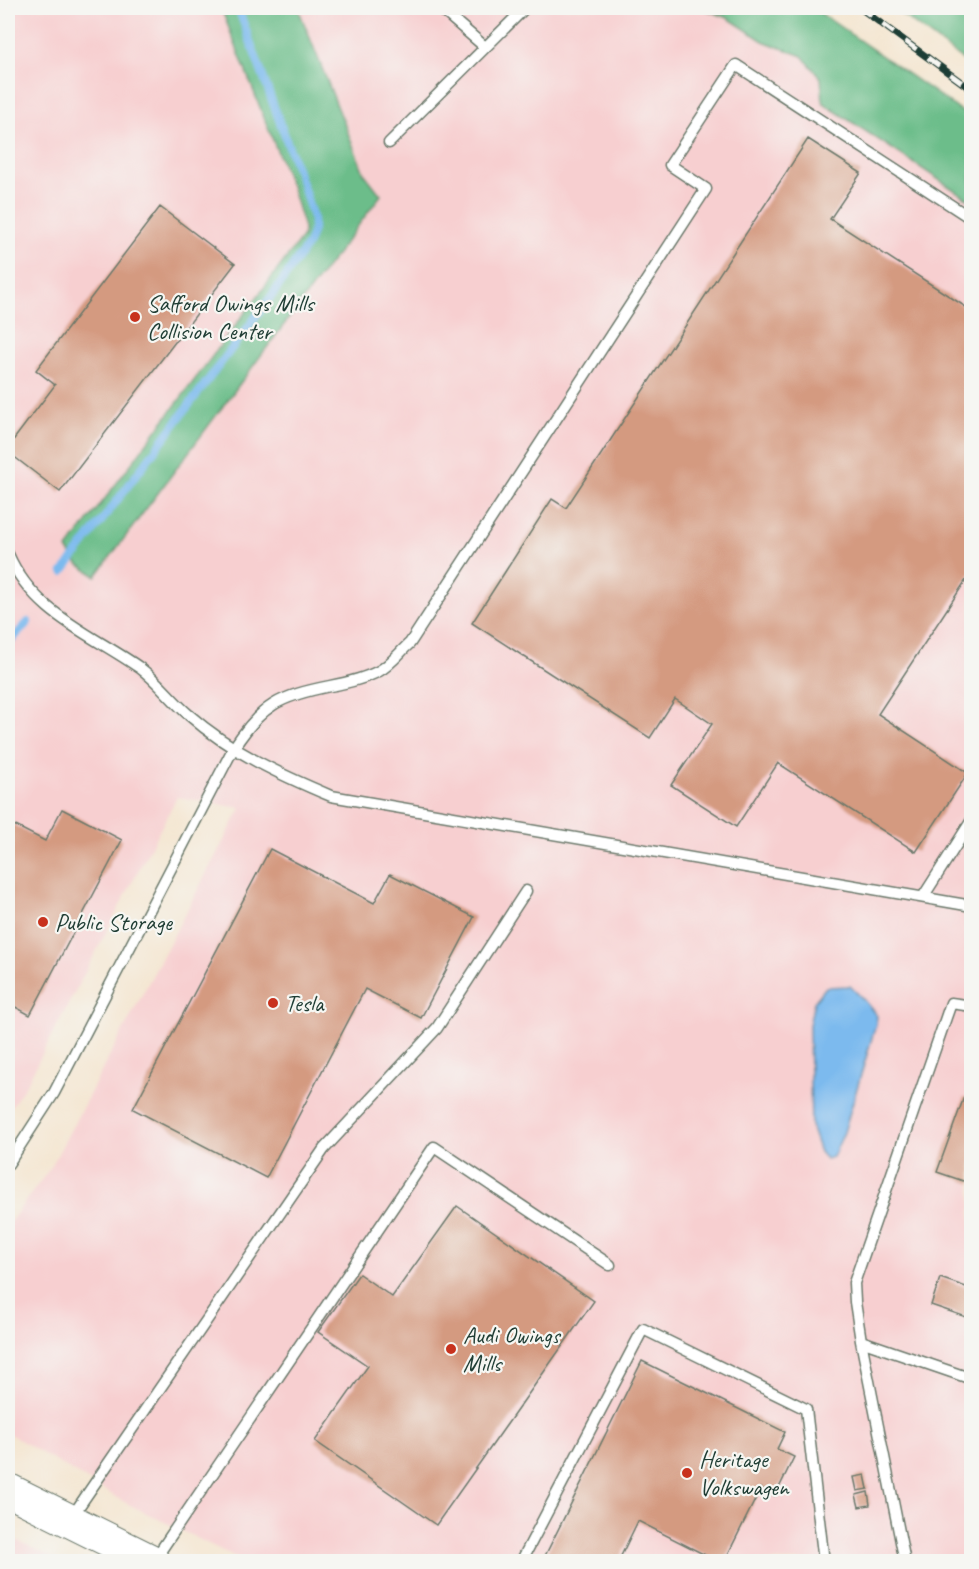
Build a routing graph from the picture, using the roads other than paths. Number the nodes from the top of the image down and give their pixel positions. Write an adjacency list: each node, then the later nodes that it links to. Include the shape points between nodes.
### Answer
1 (440, 8): 3 (lane)
2 (525, 8): 3 (lane)
3 (485, 47): 4 (lane)
4 (389, 143)
5 (972, 219): 7 (lane, via 736,65 670,165 706,189 410,643 379,671 282,699 262,711)
6 (8, 554): 7 (lane, via 32,594 56,615 141,669 189,716)
7 (233, 749): 10 (lane, via 331,796); 13 (lane, via 54,1093)
8 (972, 820): 10 (lane)
9 (526, 891): 18 (lane, via 437,1028 324,1149)
10 (923, 897): 11 (lane)
11 (972, 906)
12 (972, 1006): 15 (lane, via 951,1003 854,1283)
13 (8, 1164)
14 (610, 1265): 19 (lane, via 434,1147)
15 (861, 1341): 16 (lane); 22 (lane)
16 (972, 1379)
17 (8, 1490): 18 (main road)
18 (70, 1520): 19 (main road)
19 (153, 1561)
20 (521, 1562): 21 (lane, via 643,1329 806,1409)
21 (824, 1562)
22 (905, 1562)

